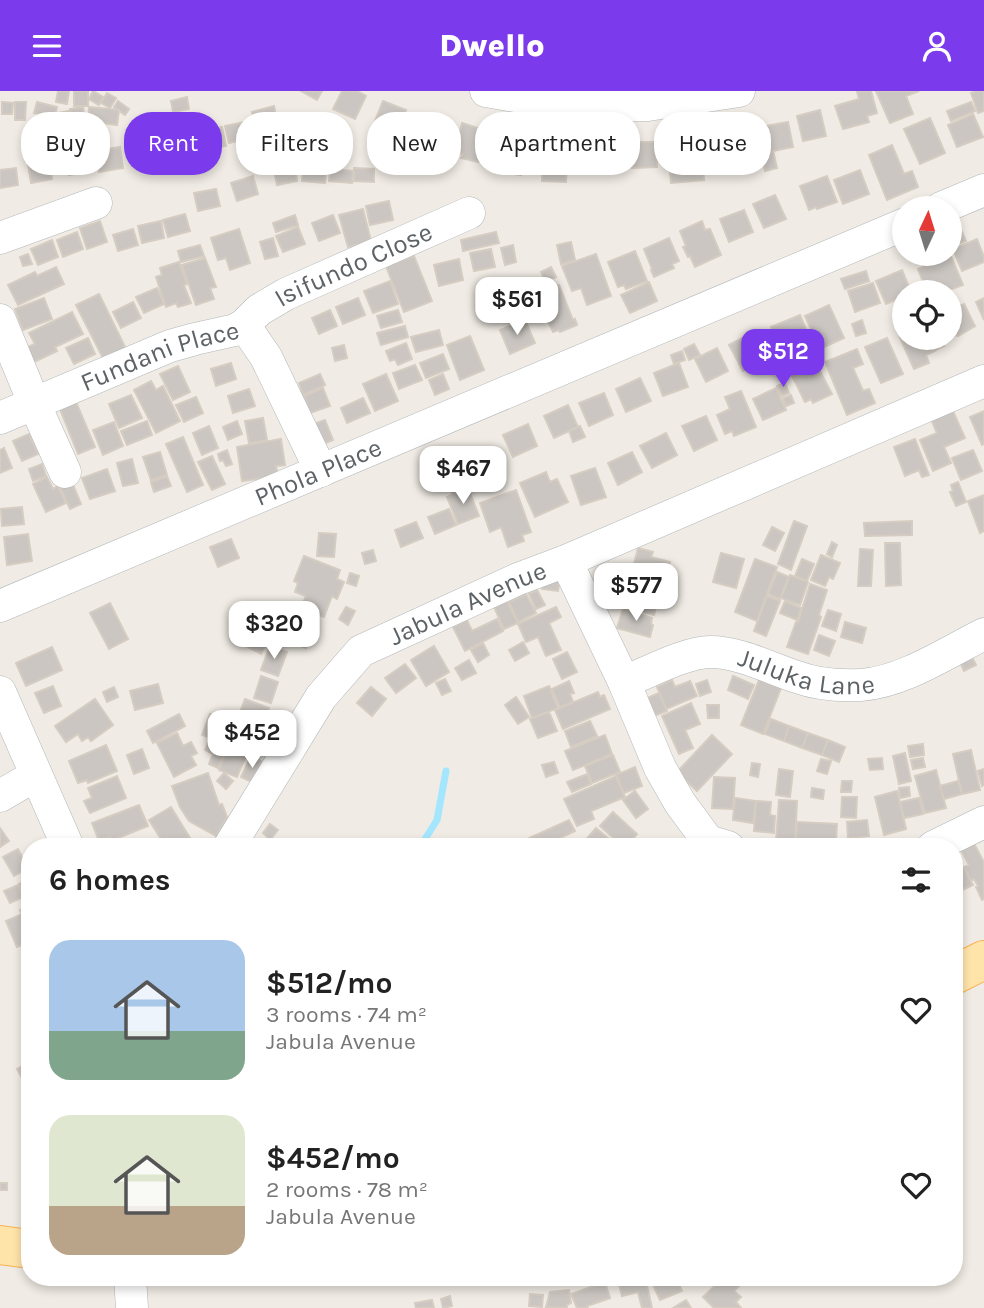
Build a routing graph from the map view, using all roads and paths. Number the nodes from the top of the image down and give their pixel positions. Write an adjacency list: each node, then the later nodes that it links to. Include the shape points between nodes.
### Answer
1 (486, 91): 2 (street, via 568,105 648,105)
2 (739, 91)
3 (984, 190): 4 (street)
4 (962, 199)
5 (96, 203): 8 (street)
6 (469, 213): 10 (street, Isifundo Close, via 286,294)
7 (892, 229): 14 (street, Phola Place)
8 (0, 238)
9 (0, 320): 12 (street)
10 (244, 325): 12 (street, Fundani Place, via 170,347); 14 (street, Fundani Place, via 280,384)
11 (984, 381): 16 (street, Jabula Avenue)
12 (34, 403): 13 (street, Fundani Place); 15 (street)
13 (0, 418)
14 (321, 471): 17 (street, Phola Place)
15 (65, 472)
16 (566, 561): 19 (street); 25 (street, Jabula Avenue, via 361,651 321,697)
17 (0, 606)
18 (984, 634): 19 (street, Juluka Lane, via 900,677 861,685 801,678 735,655 708,652)
19 (624, 682): 26 (street, via 660,768)
20 (0, 692): 21 (street)
21 (36, 775): 22 (street); 24 (street)
22 (0, 796)
23 (984, 822): 27 (street)
24 (64, 838)
25 (235, 838)
26 (708, 838)
27 (951, 838)
28 (984, 960): 29 (main road)
29 (963, 970)
30 (0, 1245): 31 (main road)
31 (21, 1248)
32 (131, 1286): 33 (street)
33 (132, 1308)

